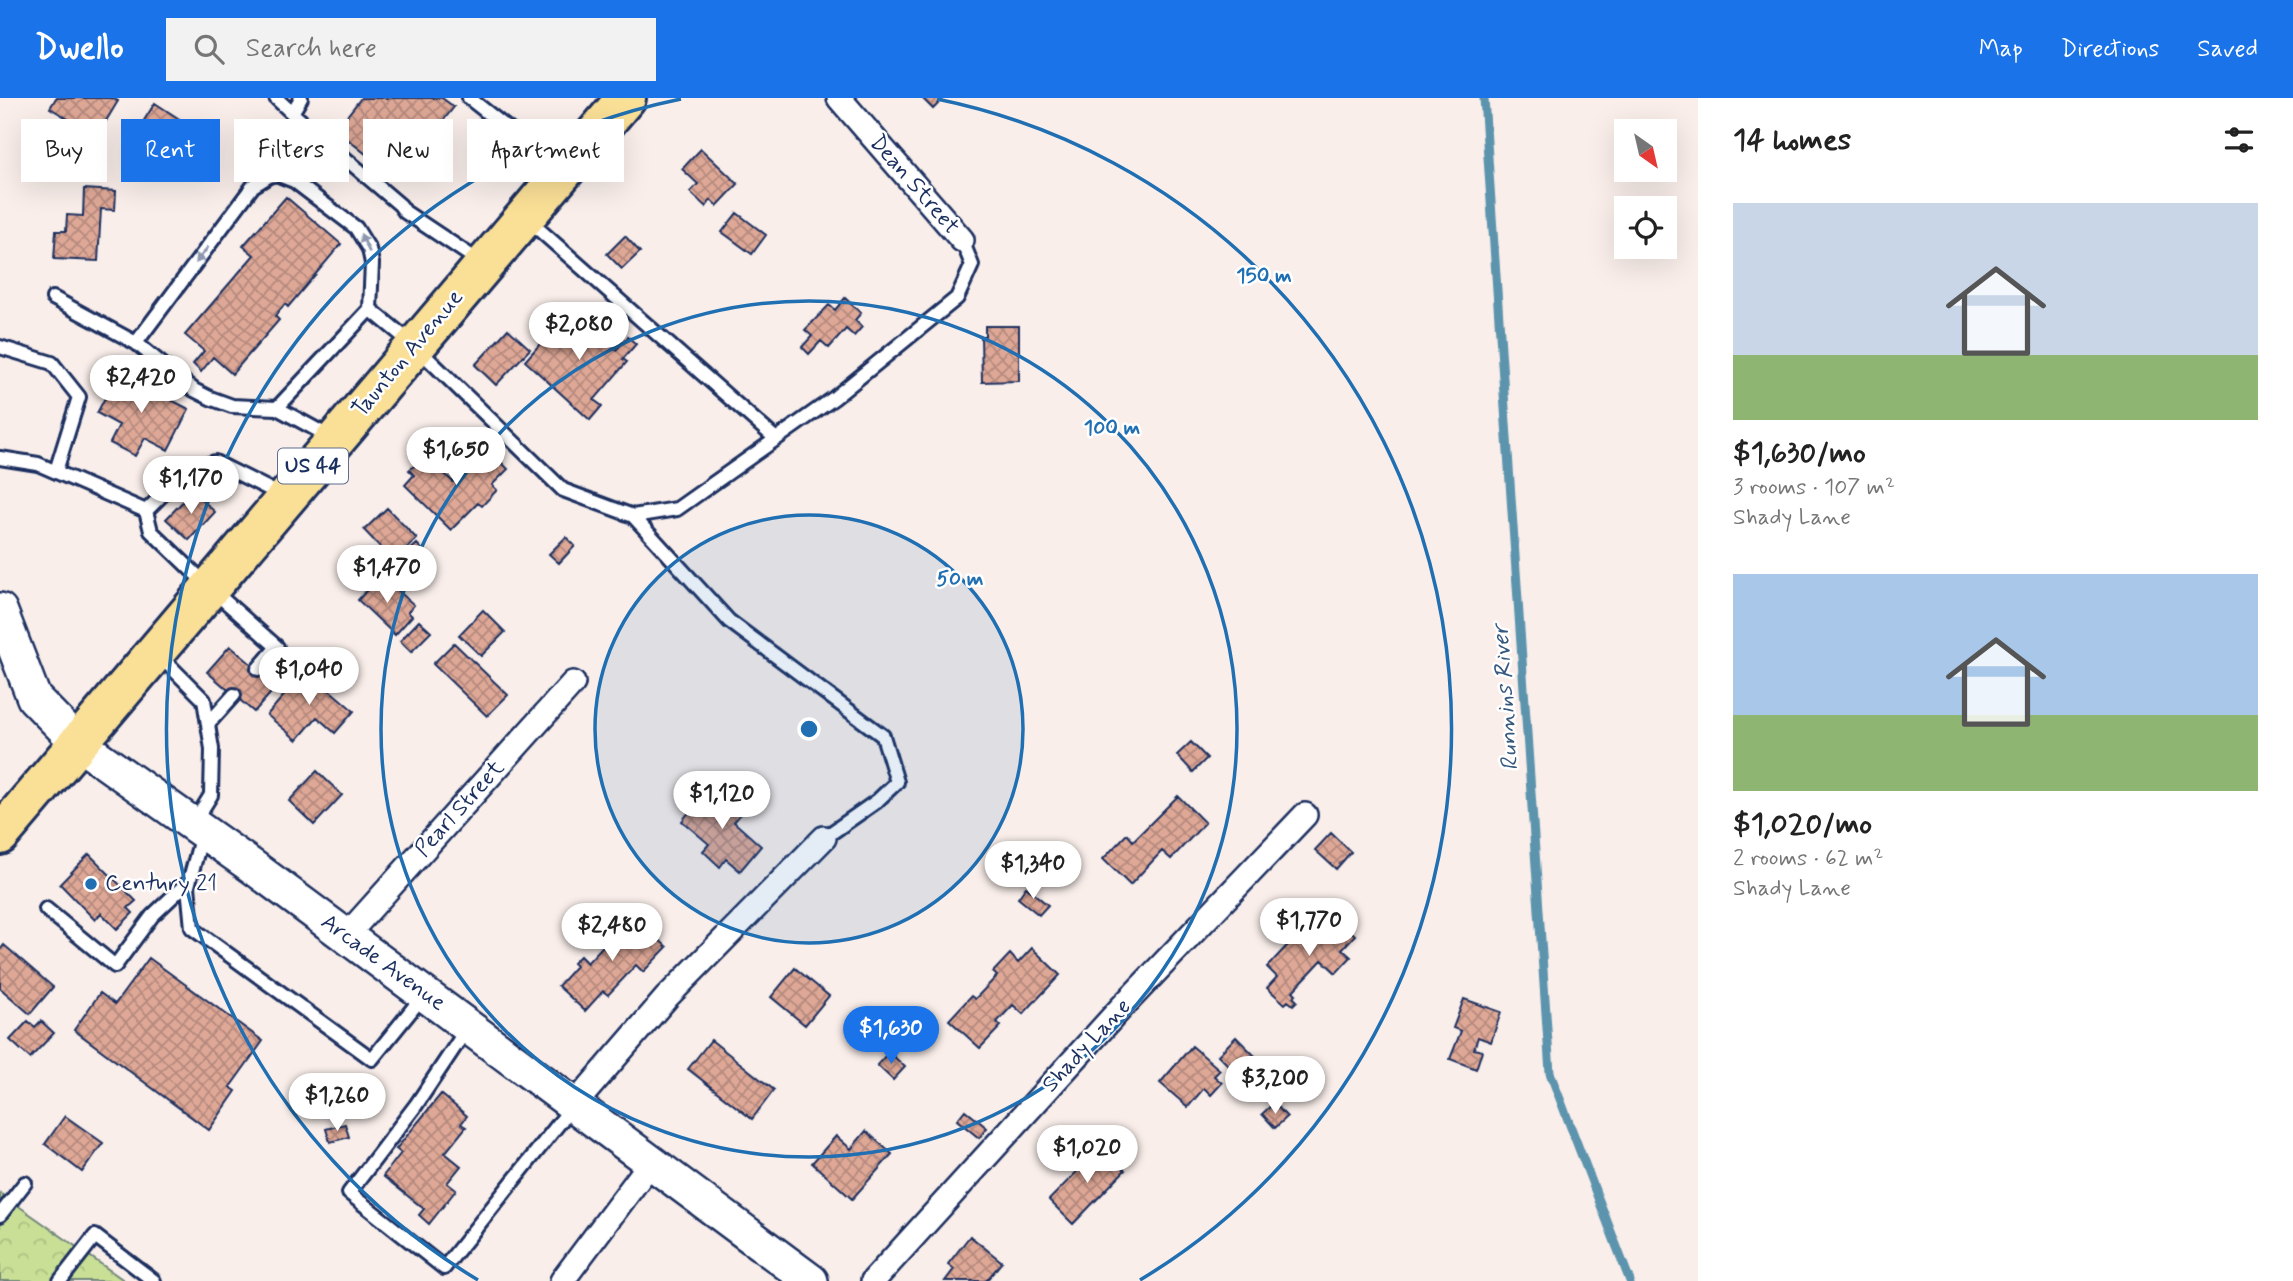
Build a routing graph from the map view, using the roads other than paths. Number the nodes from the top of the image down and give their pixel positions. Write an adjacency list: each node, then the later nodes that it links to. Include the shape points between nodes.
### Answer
1 (276, 98): 6 (lane)
2 (301, 98): 6 (lane)
3 (468, 98): 7 (lane)
4 (626, 98): 8 (highway, Taunton Avenue / US 44)
5 (839, 98): 11 (street, Dean Street)
6 (292, 113): 12 (lane, via 405,212)
7 (495, 119)
8 (608, 119)
9 (555, 182): 10 (highway, Taunton Avenue / US 44)
10 (525, 217): 12 (highway, Taunton Avenue / US 44); 19 (lane)
11 (962, 240): 19 (lane, via 972,265 957,298)
12 (485, 265): 16 (highway, Taunton Avenue / US 44)
13 (53, 298): 15 (lane)
14 (370, 309): 15 (lane, one-way to 15, via 373,273 363,236 326,203 276,174 253,186); 16 (lane); 18 (lane)
15 (136, 343): 18 (lane, via 210,398 232,406)
16 (415, 346): 20 (highway, Taunton Avenue / US 44); 25 (lane, via 562,490)
17 (0, 347): 22 (lane, via 52,363 79,397)
18 (278, 408): 20 (lane)
19 (776, 439): 25 (lane, via 677,509)
20 (335, 440): 23 (highway, Taunton Avenue / US 44)
21 (0, 458): 22 (lane)
22 (56, 471): 24 (lane)
23 (286, 498): 24 (lane, via 215,462 184,473); 26 (highway, Taunton Avenue / US 44)
24 (146, 510): 26 (lane, via 151,531)
25 (634, 516): 37 (lane, via 729,621 883,736 897,782)
26 (210, 588): 28 (highway, Taunton Avenue / US 44); 29 (lane, via 277,647)
27 (0, 610): 33 (main road, Arcade Avenue, via 34,698)
28 (156, 652): 32 (lane, via 204,700); 33 (highway, Taunton Avenue / US 44)
29 (258, 669)
30 (573, 683): 40 (street, Pearl Street)
31 (234, 695): 32 (lane)
32 (208, 724): 35 (lane, via 211,795)
33 (78, 743): 35 (main road, Arcade Avenue); 36 (highway, Taunton Avenue / US 44)
34 (1305, 815): 51 (street, Shady Lane, via 1121,1008)
35 (198, 828): 38 (lane); 40 (main road, Arcade Avenue)
36 (0, 835)
37 (824, 838): 43 (street, via 667,997)
38 (189, 881): 39 (lane, via 152,916 115,966); 41 (lane, via 192,928 372,1059)
39 (46, 909)
40 (346, 936): 41 (main road, Arcade Avenue)
41 (424, 993): 42 (main road, Arcade Avenue)
42 (469, 1026): 43 (main road, Arcade Avenue); 43 (lane, via 349,1194 444,1268)
43 (575, 1104): 44 (main road, Arcade Avenue)
44 (652, 1161): 49 (street); 50 (main road, Arcade Avenue)
45 (25, 1183): 46 (lane)
46 (0, 1215)
47 (60, 1281): 48 (lane, via 95,1236)
48 (154, 1281)
49 (562, 1281)
50 (811, 1281)
51 (873, 1281)

